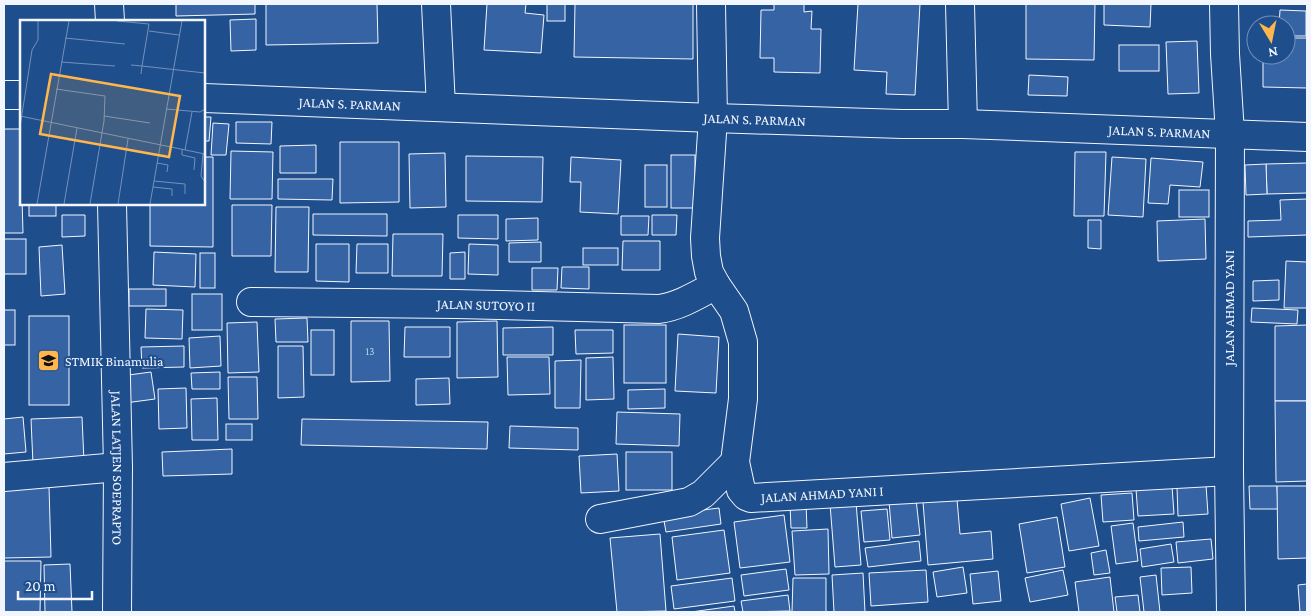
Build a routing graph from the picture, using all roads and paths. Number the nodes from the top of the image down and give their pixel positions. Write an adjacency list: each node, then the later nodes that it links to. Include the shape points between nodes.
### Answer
1 (109, 4): 6 (street)
2 (436, 4): 10 (street)
3 (711, 4): 11 (street, JALAN AHMAD YANI I)
4 (960, 4): 12 (street)
5 (1224, 4): 13 (street, JALAN AHMAD YANI)
6 (110, 20)
7 (4, 95): 8 (street)
8 (20, 95)
9 (205, 98): 10 (street, JALAN S. PARMAN)
10 (441, 107): 11 (street, JALAN S. PARMAN)
11 (713, 118): 12 (street, JALAN S. PARMAN); 16 (street, JALAN AHMAD YANI I, via 705,238 707,264)
12 (963, 124): 13 (street, JALAN S. PARMAN)
13 (1230, 134): 14 (street, JALAN S. PARMAN); 20 (street, JALAN AHMAD YANI)
14 (1307, 137)
15 (112, 205): 19 (street, JALAN LATJEN SOEPRAPTO)
16 (716, 285): 17 (street, JALAN SUTOYO II, via 682,303 659,309); 18 (street, JALAN AHMAD YANI I, via 734,311 743,342 743,399)
17 (252, 302)
18 (735, 462): 20 (street, JALAN AHMAD YANI I, via 741,490 751,498); 22 (street, via 703,494 689,502)
19 (118, 467): 21 (street); 23 (street, JALAN LATJEN SOEPRAPTO)
20 (1229, 471): 24 (street, JALAN AHMAD YANI)
21 (4, 477)
22 (600, 519)
23 (117, 612)
24 (1231, 612)

